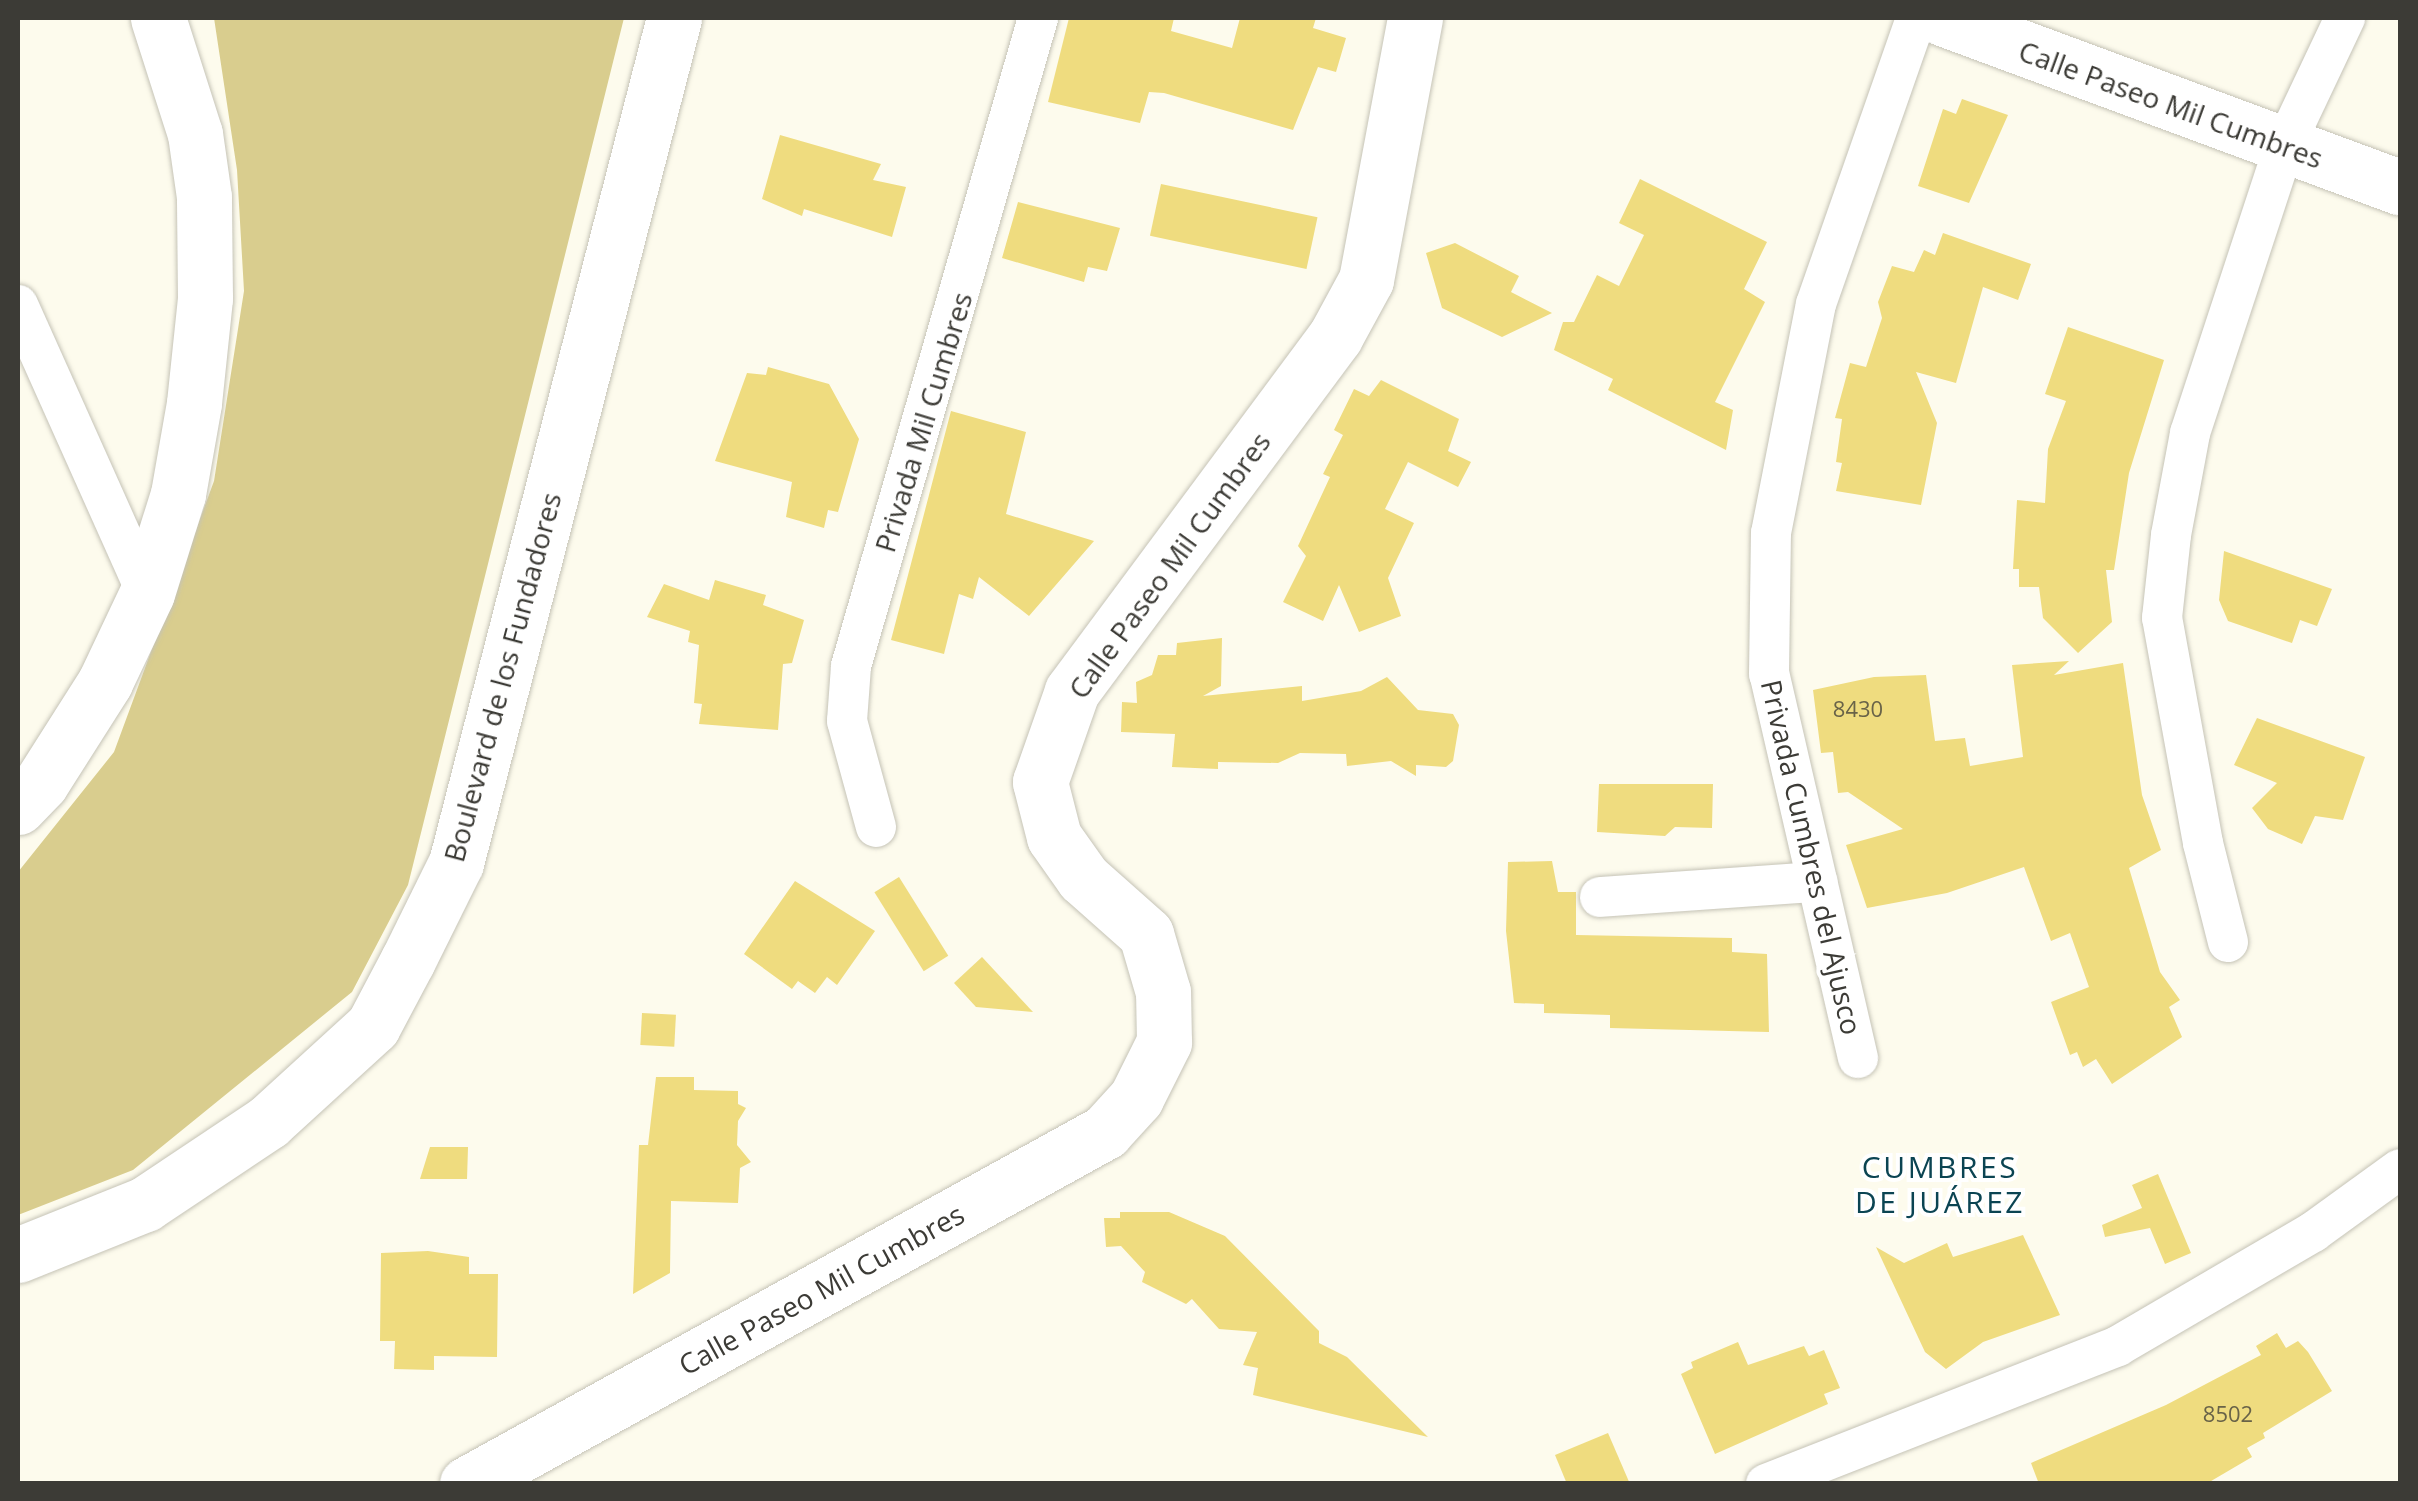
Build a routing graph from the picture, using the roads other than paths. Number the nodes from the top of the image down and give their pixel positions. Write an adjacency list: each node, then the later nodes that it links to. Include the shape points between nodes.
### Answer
1 (158, 18): 11 (street, via 195,134 204,197 205,298 178,494)
2 (674, 18): 19 (street, Boulevard de los Fundadores, via 456,862 408,960 372,1026 268,1122 145,1204)
3 (1038, 18): 13 (street, Privada Mil Cumbres, via 852,666 846,722)
4 (1414, 18): 20 (street, Calle Paseo Mil Cumbres, via 1366,280 1336,337 1072,691 1040,782 1054,837 1083,878 1146,934 1164,992 1164,1042 1136,1098 1105,1132)
5 (1916, 18): 14 (street, Privada Cumbres del Ajusco, via 1816,304 1772,534 1769,674)
6 (1942, 18): 8 (street, Calle Paseo Mil Cumbres)
7 (2346, 18): 8 (street)
8 (2284, 147): 9 (street, Calle Paseo Mil Cumbres); 16 (street, via 2190,433 2162,618 2202,842)
9 (2400, 187)
10 (18, 304): 11 (street)
11 (147, 593): 12 (street, via 106,682)
12 (18, 807)
13 (876, 827)
14 (1817, 882): 15 (street); 17 (street, Privada Cumbres del Ajusco)
15 (1600, 898)
16 (2228, 942)
17 (1858, 1058)
18 (2400, 1168): 21 (street, via 2313,1232 2118,1346)
19 (18, 1256)
20 (467, 1484)
21 (1766, 1484)

